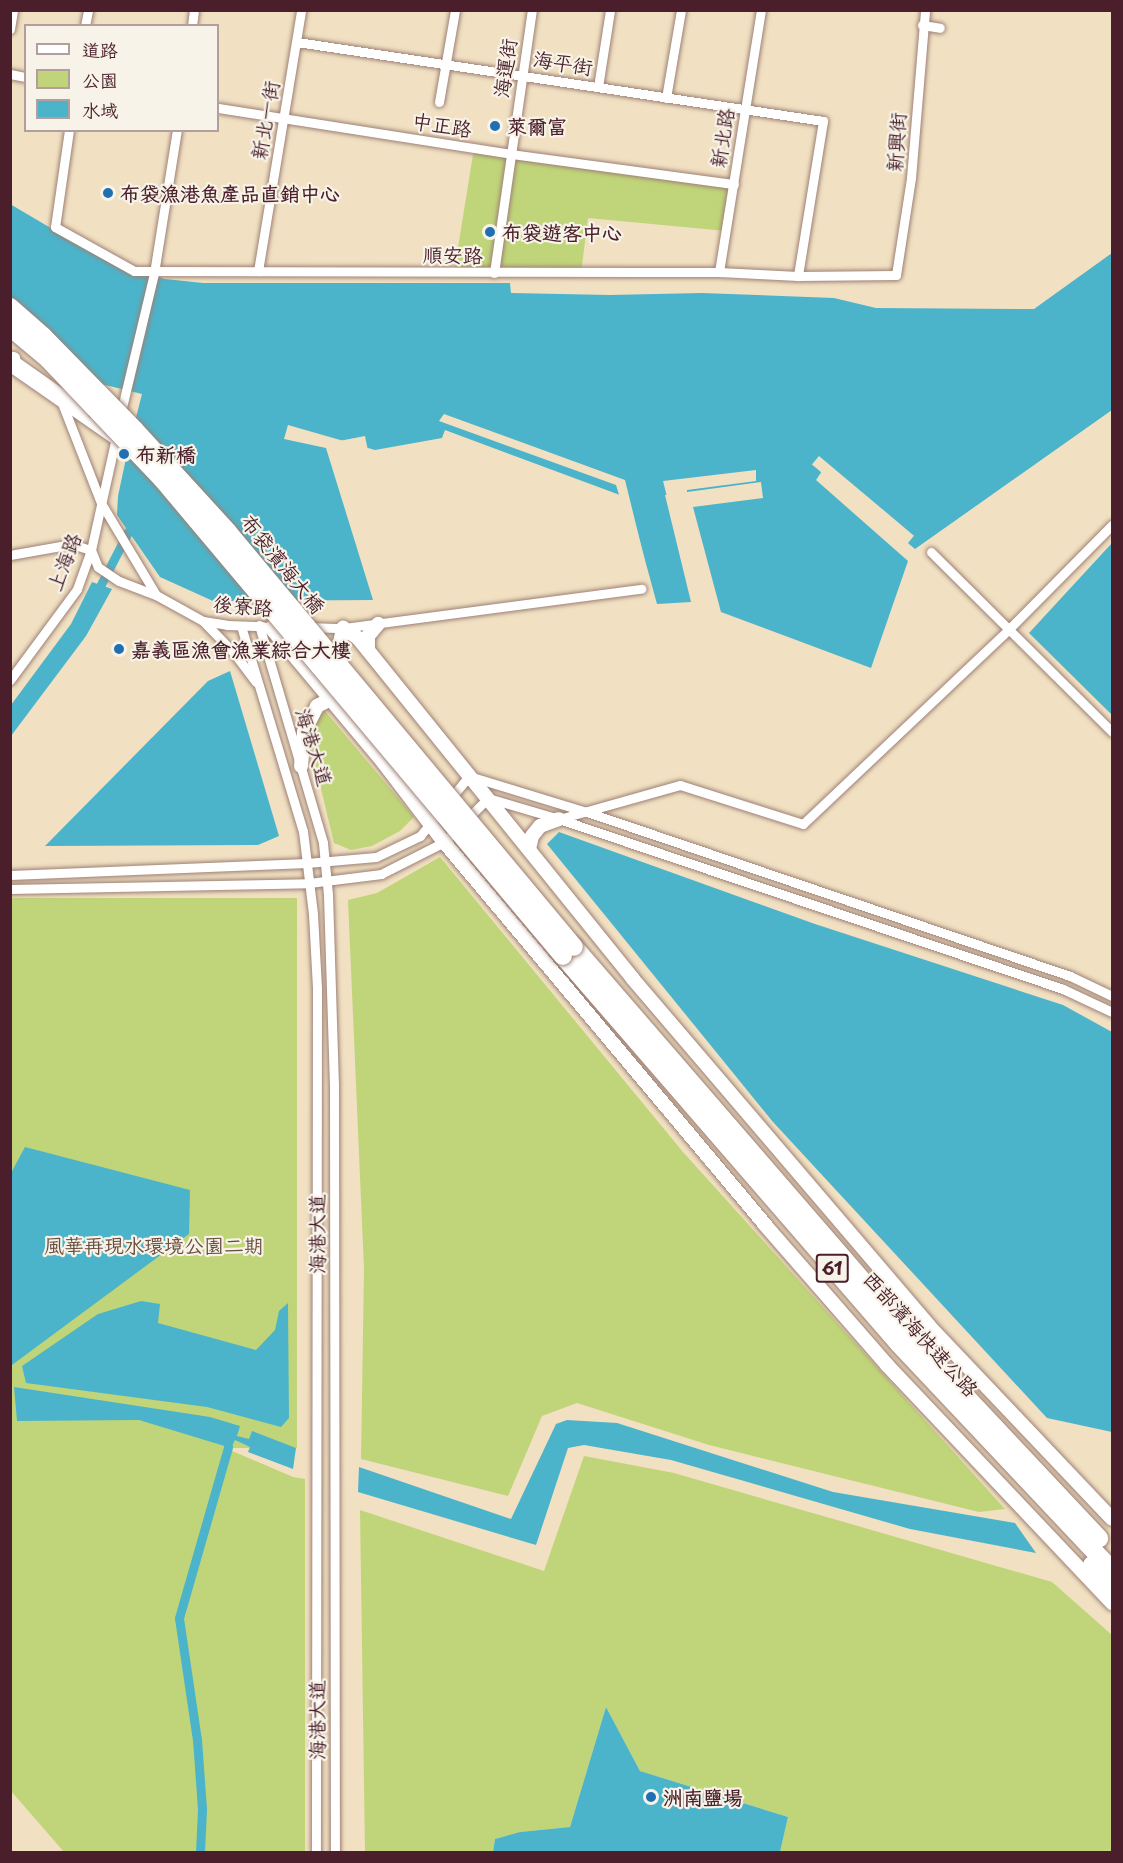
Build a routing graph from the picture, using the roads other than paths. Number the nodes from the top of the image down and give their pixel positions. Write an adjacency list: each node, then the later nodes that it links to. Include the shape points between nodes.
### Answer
1 (13, 10): 11 (street)
2 (300, 10): 12 (street, 新北一街)
3 (455, 10): 13 (street)
4 (532, 10): 14 (street, 海運街)
5 (610, 10): 15 (street)
6 (681, 10): 16 (street)
7 (761, 10): 19 (street, 新北路)
8 (925, 10): 9 (street, 新興街)
9 (922, 25): 10 (street); 29 (street, 新興街, via 911,178)
10 (940, 28)
11 (10, 29)
12 (297, 42): 13 (street, 海平街); 20 (street, 新北一街)
13 (447, 64): 14 (street, 海平街); 17 (street)
14 (522, 75): 15 (street, 海平街); 23 (street, 海運街)
15 (598, 87): 16 (street, 海平街)
16 (666, 98): 19 (street, 海平街)
17 (439, 102)
18 (219, 108): 20 (street, 中正路)
19 (745, 110): 24 (street, 新北路); 30 (street, 海平街, via 823,121)
20 (283, 118): 23 (street, 中正路); 25 (street, 新北一街)
21 (69, 132): 27 (street, 順安路, via 55,227 134,271)
22 (177, 132): 27 (street)
23 (511, 154): 24 (street, 中正路); 28 (street, 海運街)
24 (734, 184): 26 (street, 新北路)
25 (258, 271): 27 (street, 順安路); 28 (street, 順安路)
26 (719, 272): 28 (street, 順安路); 30 (street, 順安路)
27 (154, 273): 35 (street, 上海路)
28 (494, 273)
29 (896, 275): 30 (street, 順安路)
30 (798, 276)
31 (10, 307): 69 (highway, 布袋濱海大橋 / 61, bridge, via 127,421 228,532)
32 (10, 327): 69 (highway, 布袋濱海大橋 / 61, bridge, via 48,359 162,479)
33 (11, 361): 34 (street); 35 (street, via 84,408)
34 (62, 403): 35 (street); 36 (street)
35 (115, 440): 36 (street, 上海路)
36 (101, 503): 38 (street, 上海路); 42 (street)
37 (1113, 525): 48 (street)
38 (91, 550): 39 (street, via 66,543); 42 (street, 後寮路, via 98,567 119,581); 50 (street, 上海路, via 77,588)
39 (12, 552)
40 (931, 552): 48 (street)
41 (641, 589): 44 (street, 後寮路)
42 (156, 595): 43 (street, 後寮路)
43 (203, 621): 45 (street, 後寮路); 51 (street)
44 (378, 624): 47 (street, 後寮路); 49 (street, via 368,636)
45 (242, 626): 46 (street, 後寮路); 51 (street, 海港大道)
46 (265, 627): 47 (street, 後寮路); 52 (street); 55 (street, 海港大道)
47 (343, 628): 49 (street); 53 (street, via 338,652 342,701)
48 (1010, 628): 54 (street); 58 (street, via 803,824 680,785)
49 (368, 650): 56 (street)
50 (10, 680)
51 (261, 688): 64 (street, 海港大道, via 303,831)
52 (331, 699): 53 (street); 55 (street, via 317,706 304,732)
53 (348, 720): 60 (street)
54 (1113, 732)
55 (301, 765): 63 (street, 海港大道)
56 (469, 776): 57 (street); 58 (street); 60 (street)
57 (488, 798): 59 (street); 61 (street); 62 (street)
58 (587, 812): 59 (street); 70 (street, via 1070,976)
59 (559, 819): 62 (street, via 540,826); 71 (street, via 1063,989)
60 (432, 825): 61 (street); 63 (street, via 420,836 376,857)
61 (444, 842): 66 (street, via 381,874); 79 (street, via 683,1130 872,1347)
62 (529, 849): 74 (street, via 633,979 928,1325)
63 (325, 862): 64 (street); 66 (street, 海港大道)
64 (307, 863): 65 (street); 67 (street, 海港大道)
65 (10, 875)
66 (326, 880): 67 (street); 81 (street, 海港大道, via 334,1084)
67 (309, 883): 68 (street); 80 (street, 海港大道, via 317,989)
68 (10, 890)
69 (569, 952): 72 (highway, 西部濱海快速公路 / 61, via 891,1336); 73 (highway, 西部濱海快速公路 / 61, via 910,1337)
70 (1113, 996)
71 (1113, 1012)
72 (974, 1426): 77 (highway, 西部濱海快速公路 / 61); 78 (highway, via 1020,1484)
73 (1038, 1472): 75 (highway); 76 (highway, 西部濱海快速公路 / 61)
74 (1113, 1519)
75 (1113, 1544)
76 (1113, 1553)
77 (1113, 1570)
78 (1113, 1587)
79 (1113, 1603)
80 (316, 1852)
81 (335, 1852)

